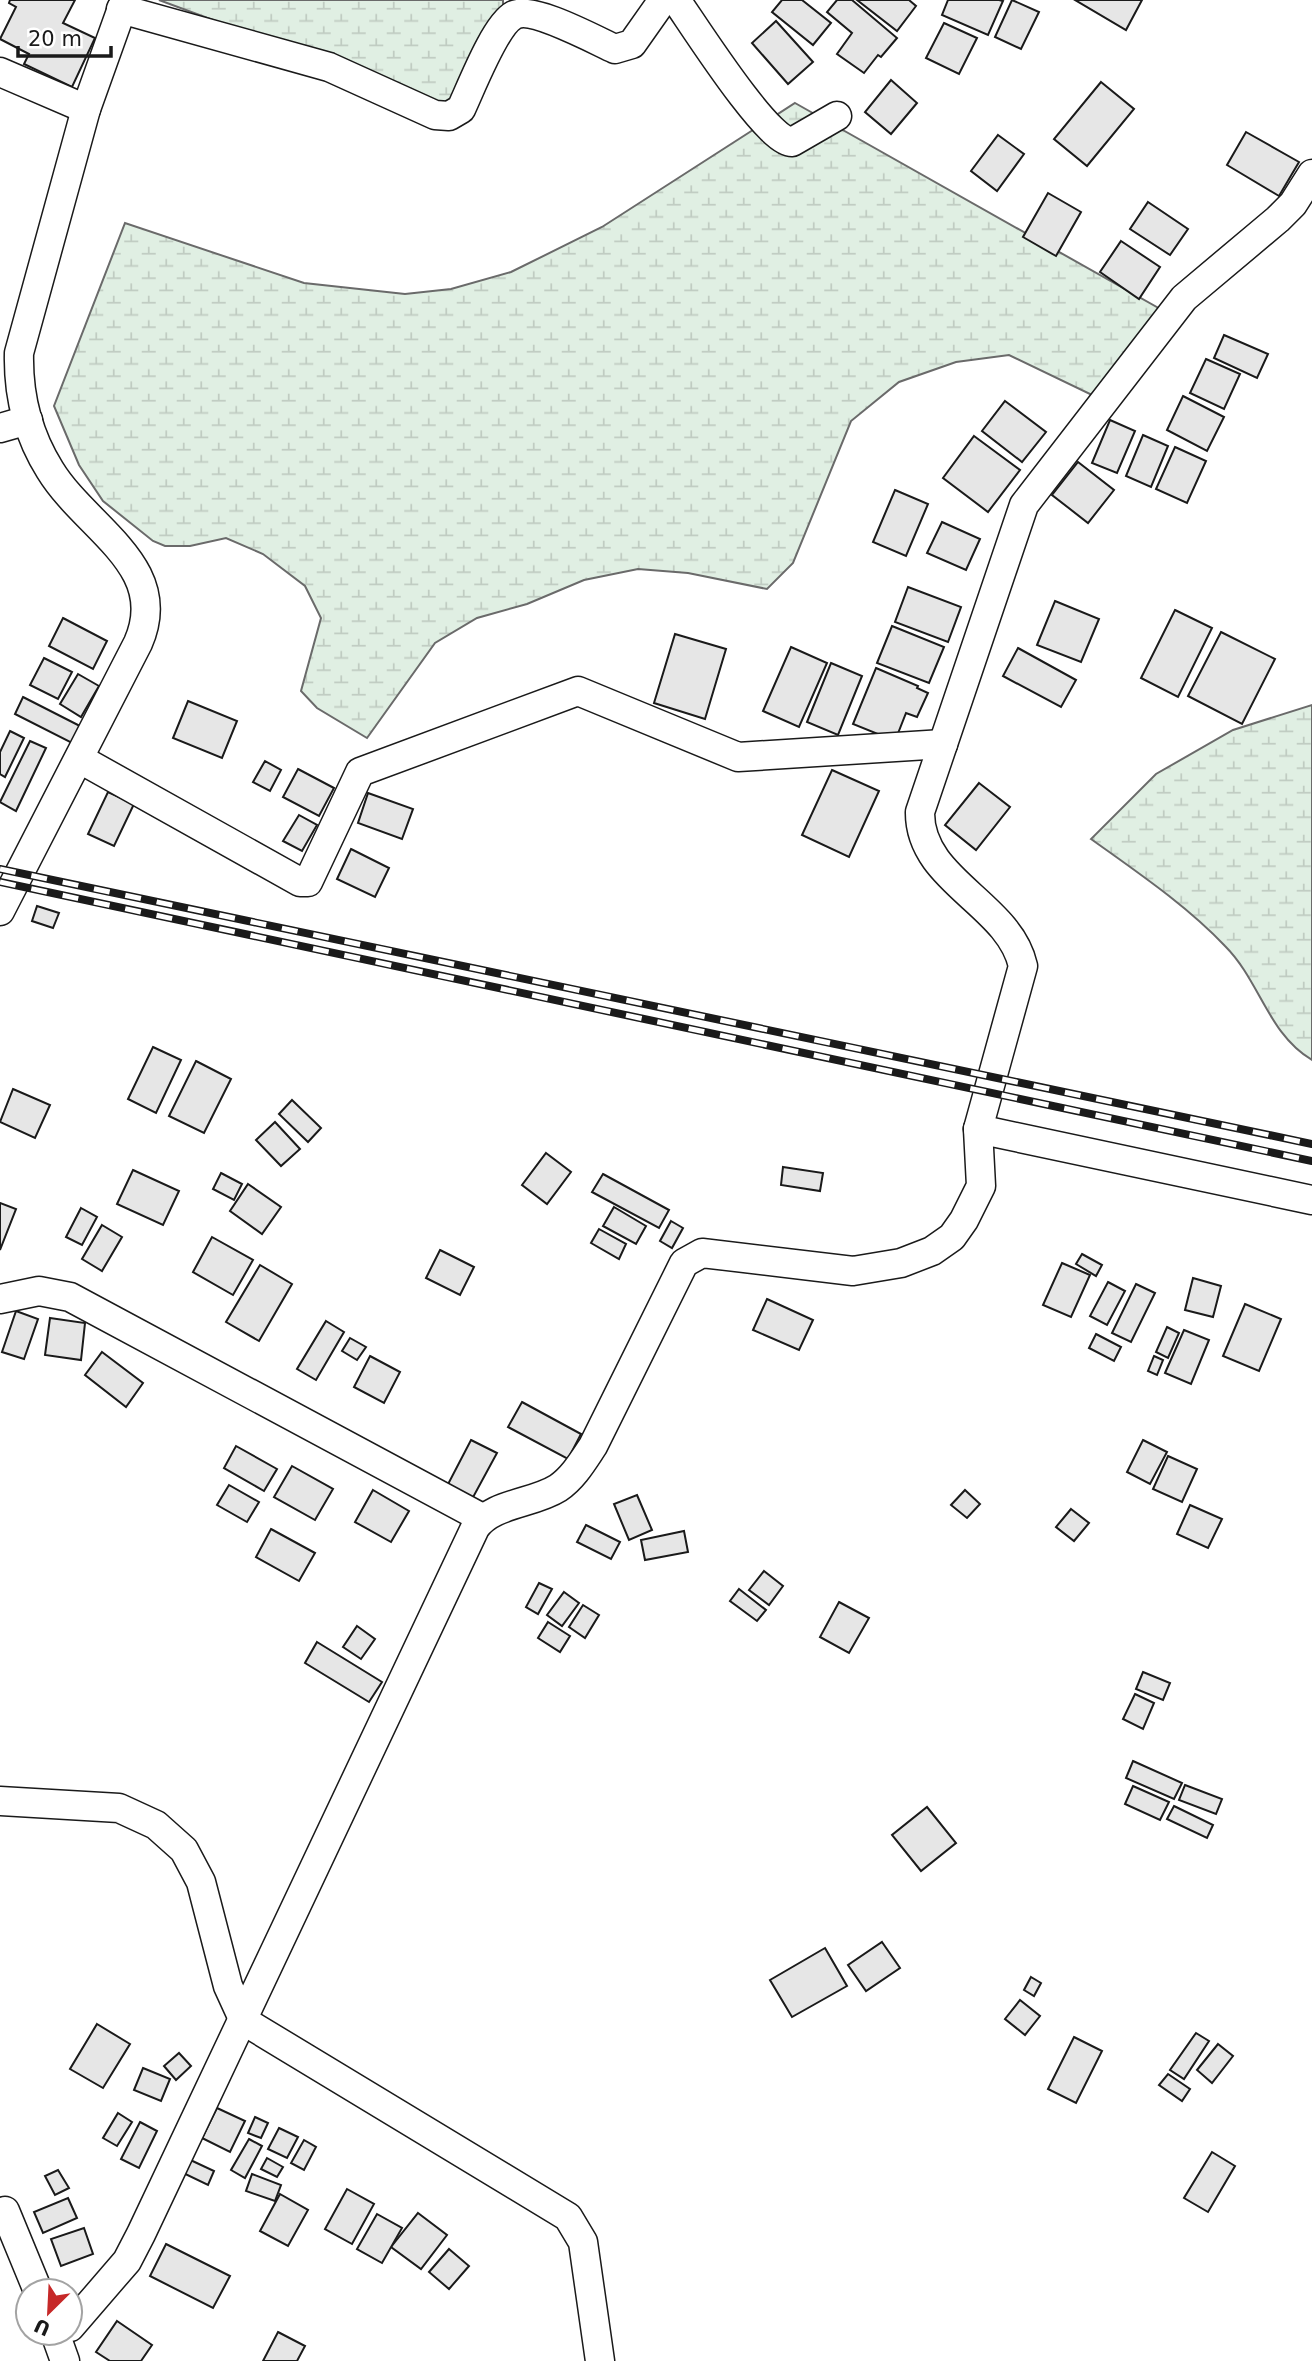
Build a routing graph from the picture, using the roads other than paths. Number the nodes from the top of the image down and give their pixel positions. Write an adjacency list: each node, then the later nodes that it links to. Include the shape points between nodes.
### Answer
1 (663, 0): 3 (street, via 632,44 615,49 534,14 515,14 503,26 461,109 449,116 435,115 330,67)
2 (676, 0): 6 (street, via 779,139 792,142)
3 (123, 5): 5 (street)
4 (0, 72): 5 (street)
5 (86, 109): 8 (street, via 19,353 18,384)
6 (837, 116)
7 (1312, 174): 10 (street, via 1278,219 1184,298 1032,492 1018,519)
8 (28, 420): 9 (street); 11 (street, via 50,470 139,573 147,593 146,625)
9 (0, 428)
10 (943, 744): 11 (street, via 738,757 578,691 360,772 308,881 300,882); 13 (street, via 920,812 919,831 928,852 1020,950 1023,966)
11 (80, 759): 12 (street)
12 (0, 911)
13 (978, 1129): 14 (street); 16 (street, via 981,1185 964,1220 932,1251 901,1264 853,1271 702,1253 684,1263 578,1469 559,1487 536,1499)
14 (1312, 1200)
15 (0, 1299): 16 (street, via 38,1291 70,1297)
16 (482, 1518): 18 (street)
17 (0, 1801): 18 (street, via 119,1808 156,1825 184,1850 201,1882 228,1986)
18 (244, 2021): 21 (street, via 127,2261); 22 (street, via 568,2217 583,2242)
19 (5, 2211): 20 (street)
20 (32, 2277)
21 (84, 2313)
22 (600, 2361)

